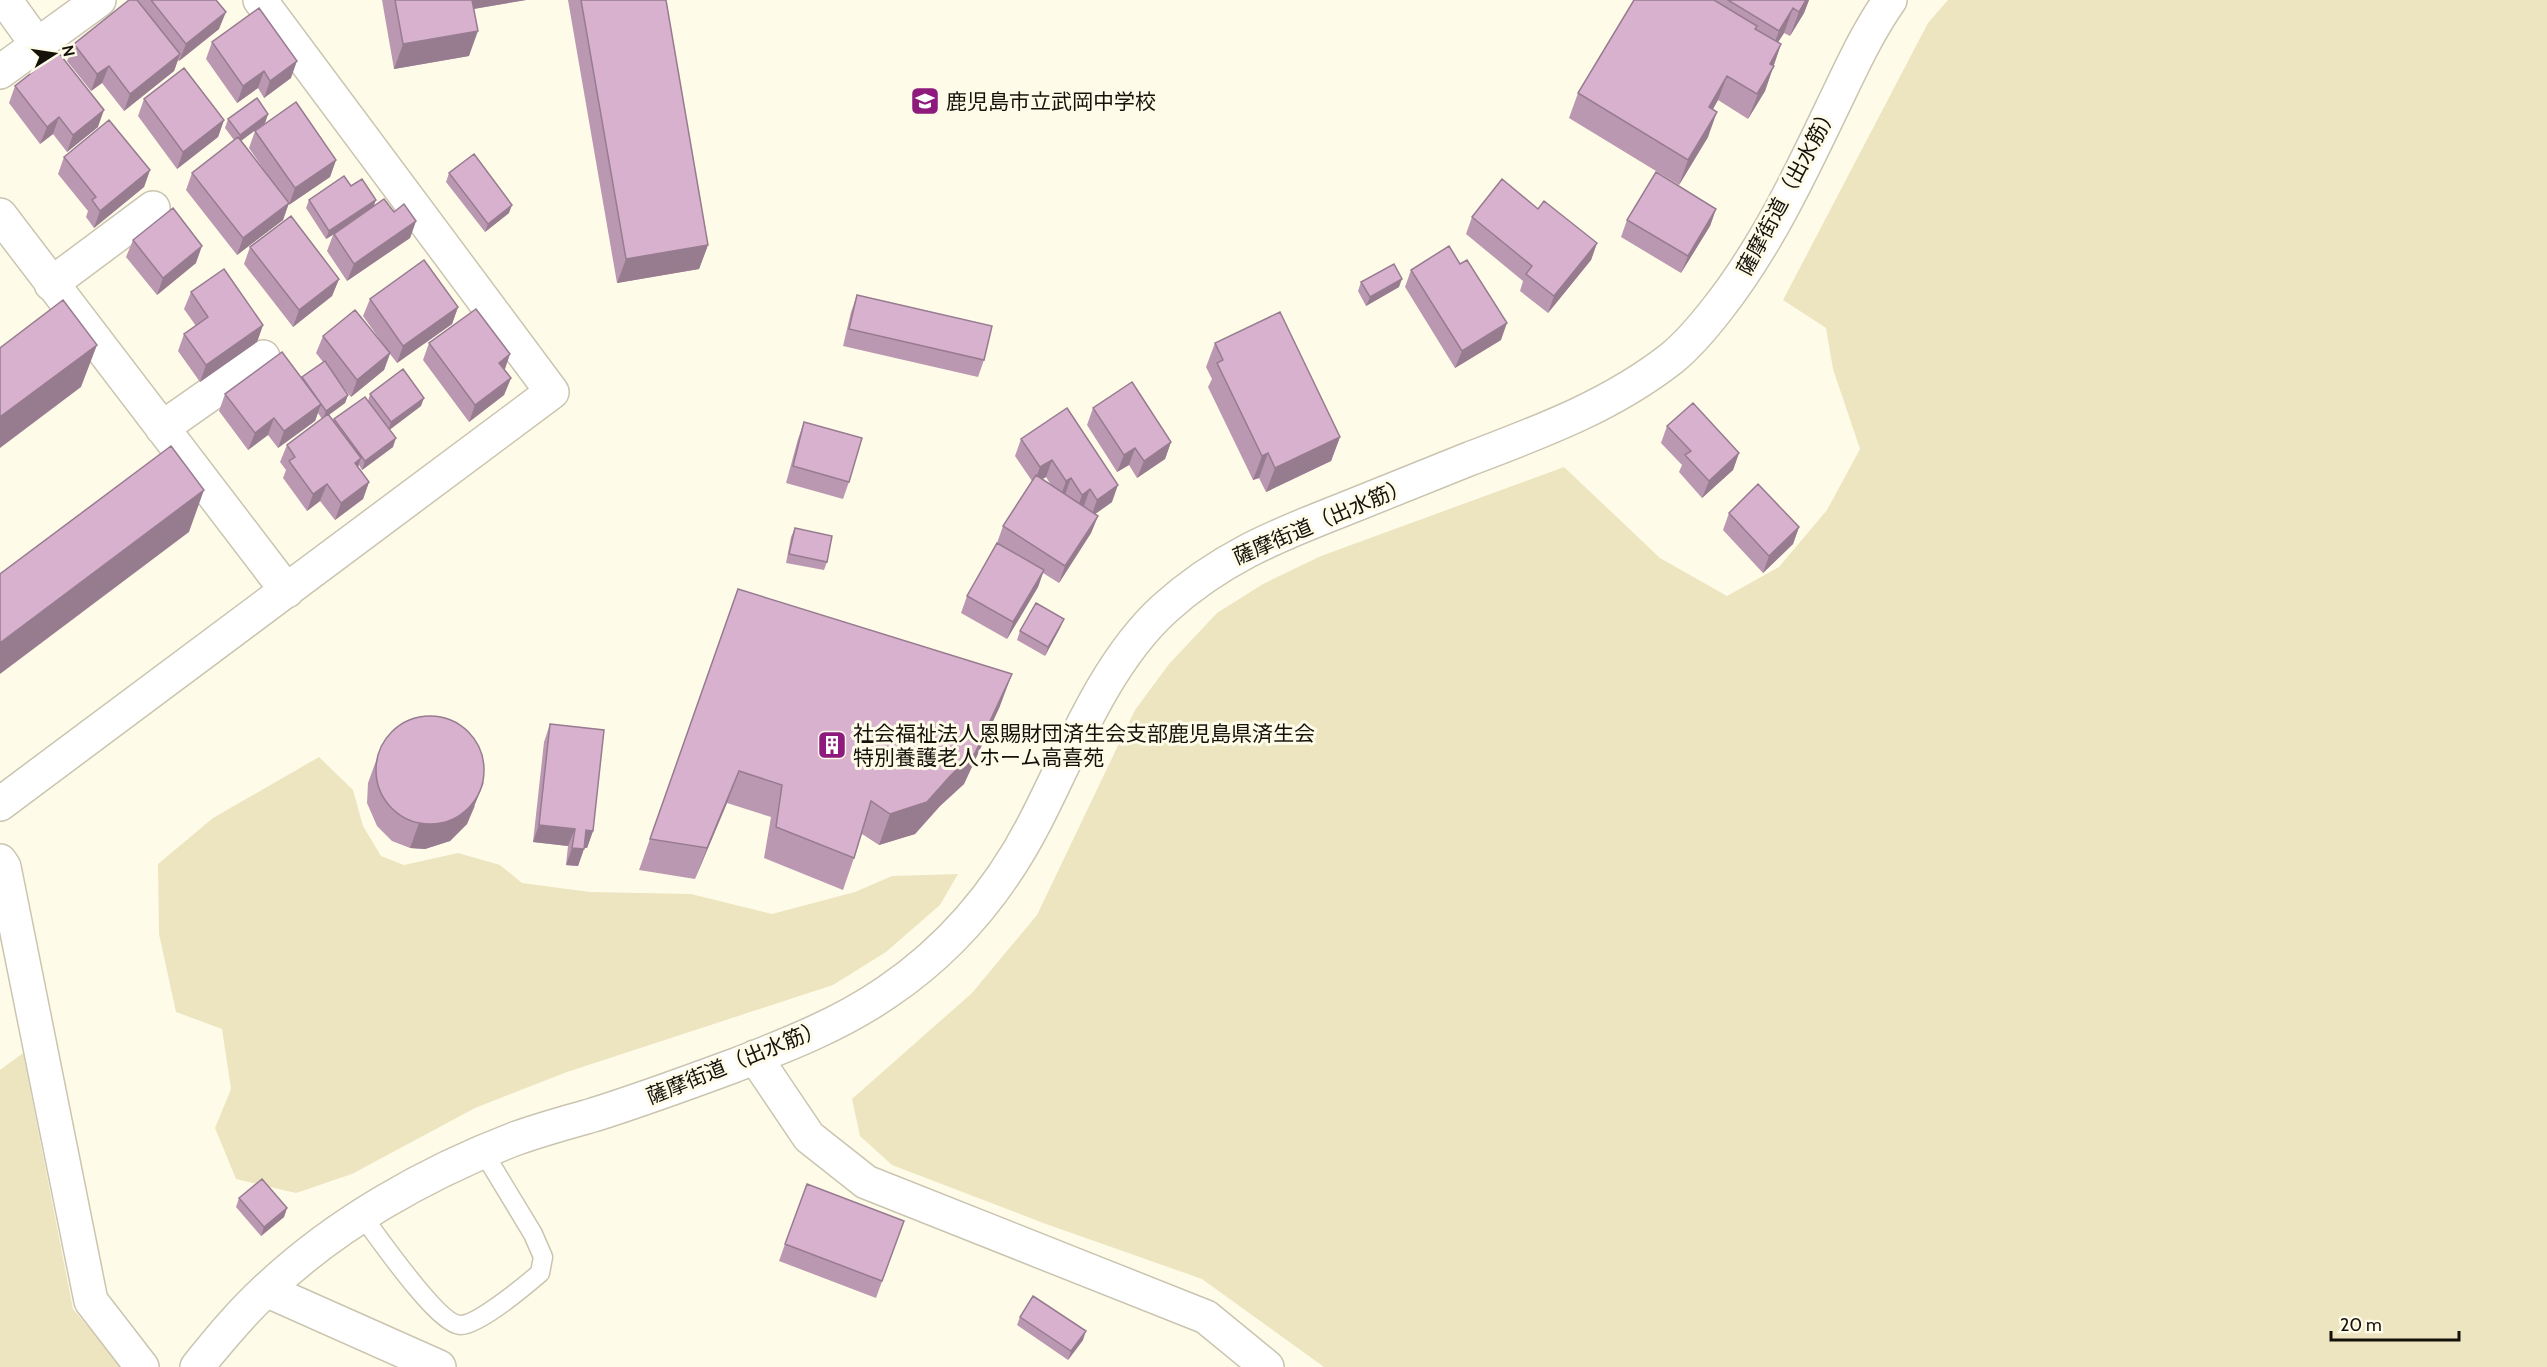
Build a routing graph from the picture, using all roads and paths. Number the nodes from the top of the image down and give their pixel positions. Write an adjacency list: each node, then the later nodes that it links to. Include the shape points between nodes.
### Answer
1 (5, 0): 5 (street)
2 (99, 0): 5 (street)
3 (260, 0): 12 (street, via 552,392)
4 (1890, 0): 15 (street, 薩摩街道（出水筋）, via 1853,64 1760,250 1704,326 1674,356 1619,394 1558,425 1294,528 1244,551 1201,578 1138,635 1088,714 1033,826 996,890 956,938 889,991 802,1040)
5 (36, 44): 6 (street)
6 (0, 72)
7 (153, 208): 9 (street)
8 (0, 215): 9 (street)
9 (51, 284): 11 (street)
10 (262, 357): 11 (street)
11 (162, 428): 12 (street)
12 (287, 591): 13 (street)
13 (0, 804)
14 (0, 861): 19 (street, via 91,1301)
15 (755, 1057): 16 (street, 薩摩街道（出水筋）, via 670,1090 517,1138); 22 (street, via 809,1137 866,1182 1206,1317)
16 (484, 1153): 17 (street, 薩摩街道（出水筋）, via 402,1192); 17 (lane, via 543,1257 540,1273 478,1319 460,1326 448,1321 428,1302)
17 (363, 1217): 18 (street, 薩摩街道（出水筋）, via 311,1252)
18 (266, 1290): 20 (street, 薩摩街道（出水筋）); 21 (street)
19 (142, 1367)
20 (196, 1367)
21 (439, 1367)
22 (1267, 1367)

